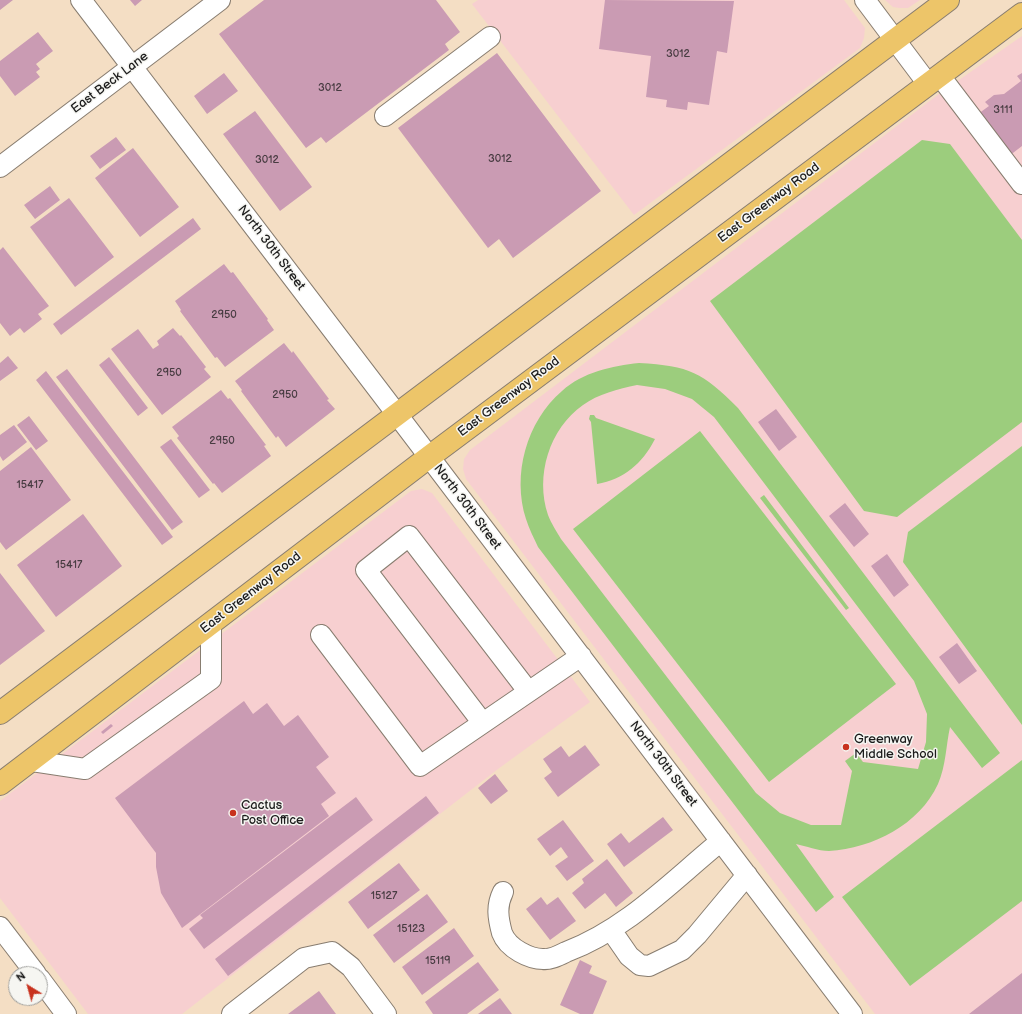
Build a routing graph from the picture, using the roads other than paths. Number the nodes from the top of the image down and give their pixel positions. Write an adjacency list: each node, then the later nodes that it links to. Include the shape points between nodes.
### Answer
1 (80, 0): 8 (street, North 30th Street)
2 (220, 0): 8 (street, East Beck Lane)
3 (865, 0): 7 (street)
4 (948, 0): 7 (main road)
5 (1022, 14): 9 (main road, East Greenway Road)
6 (490, 37): 10 (street)
7 (895, 40): 9 (street); 13 (main road)
8 (132, 66): 11 (street, East Beck Lane); 13 (street, North 30th Street)
9 (934, 80): 12 (street); 14 (main road, East Greenway Road)
10 (385, 116)
11 (0, 167)
12 (1022, 184)
13 (397, 414): 14 (street, North 30th Street); 19 (main road)
14 (429, 456): 15 (main road, East Greenway Road); 17 (street, North 30th Street)
15 (211, 624): 21 (main road, East Greenway Road); 21 (street, via 211,679 85,769)
16 (321, 635): 20 (street, via 420,766)
17 (581, 656): 18 (street); 23 (street, North 30th Street)
18 (528, 691): 20 (street); 20 (street, via 409,536 366,570)
19 (0, 713)
20 (482, 722)
21 (32, 761): 22 (main road, East Greenway Road)
22 (0, 784)
23 (721, 841): 24 (street, North 30th Street); 27 (street, via 650,902)
24 (747, 875): 27 (street, via 682,950 649,966 640,965 629,956); 33 (street, North 30th Street)
25 (503, 892): 27 (street, via 499,900 498,919 503,936 514,949 529,957 544,959 558,956)
26 (0, 927): 28 (street)
27 (611, 930)
28 (30, 966)
29 (48, 990): 30 (street)
30 (66, 1014)
31 (232, 1014): 32 (street, via 304,958 332,952 351,967)
32 (386, 1014)
33 (852, 1014)

